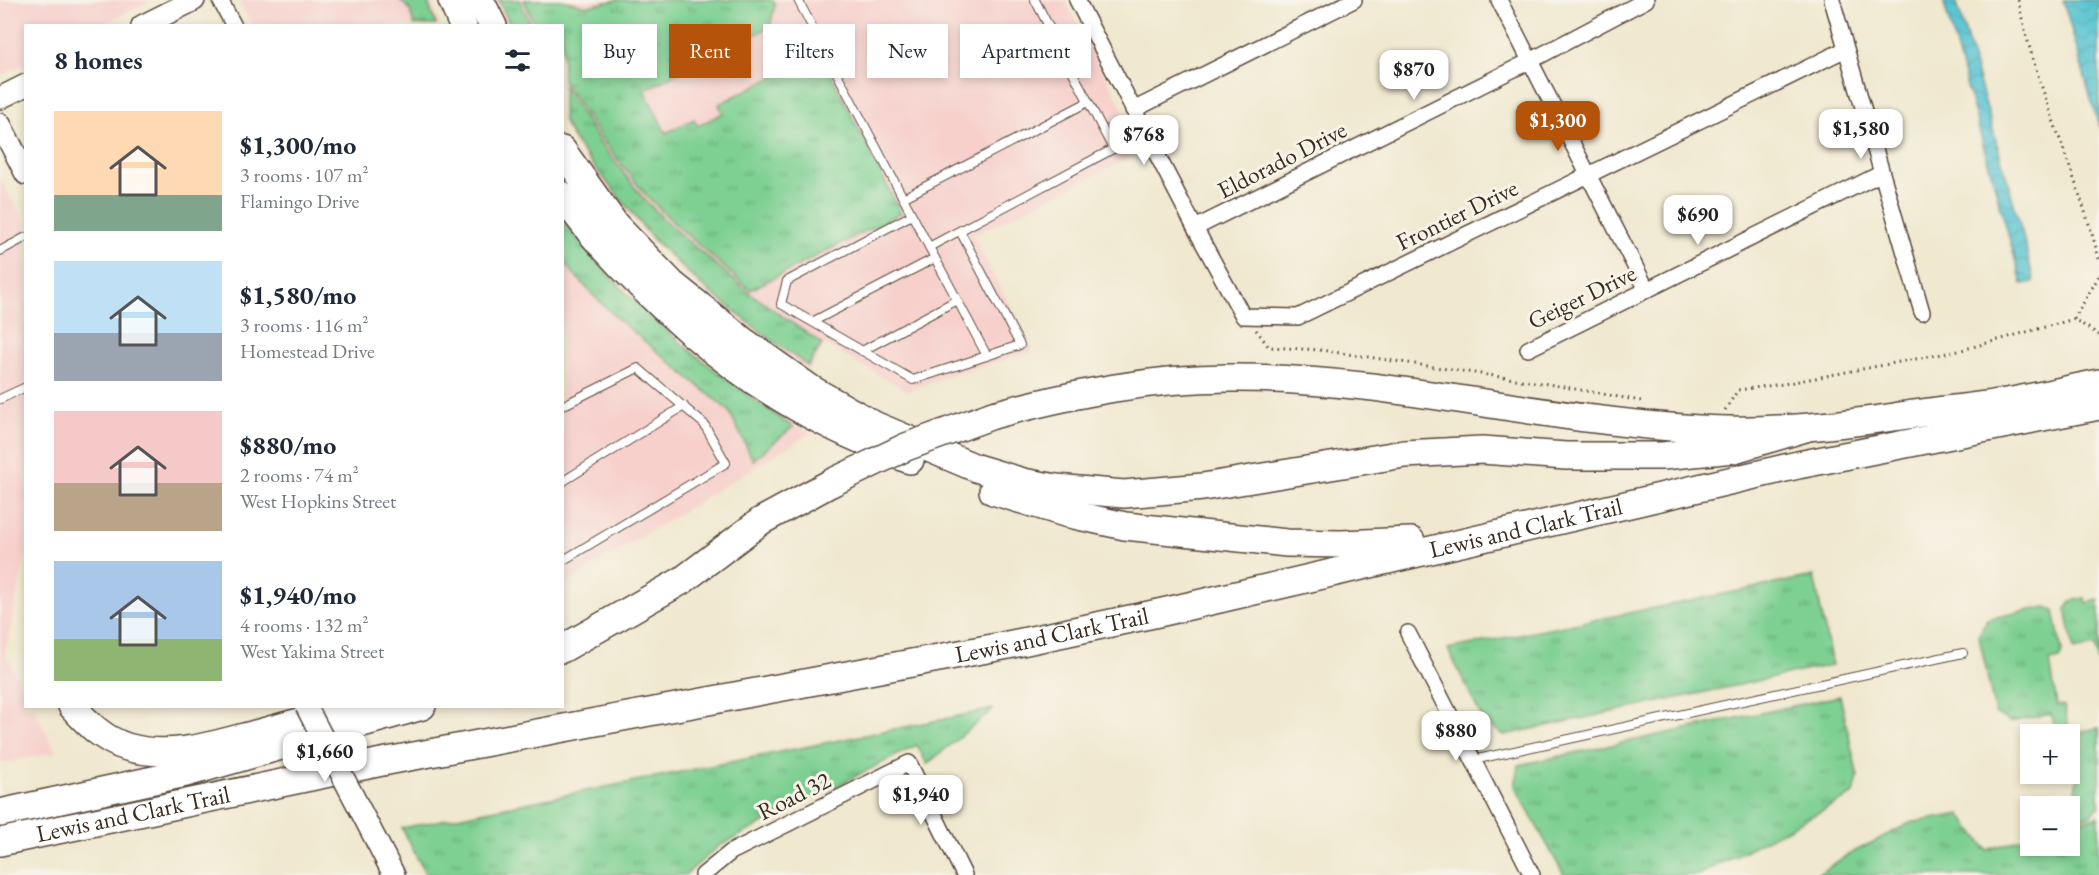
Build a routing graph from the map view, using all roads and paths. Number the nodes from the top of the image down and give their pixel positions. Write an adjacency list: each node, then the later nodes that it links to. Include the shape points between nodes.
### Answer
1 (194, 0): 13 (street)
2 (220, 0): 14 (street)
3 (452, 0): 15 (highway)
4 (480, 0): 16 (highway)
5 (798, 0): 29 (lane)
6 (1035, 0): 21 (lane)
7 (1077, 0): 22 (street)
8 (1354, 0): 22 (street)
9 (1498, 0): 18 (street)
10 (1646, 0): 18 (street, Eldorado Drive)
11 (1832, 0): 17 (street)
12 (2018, 0): 37 (path, via 2037,73)
13 (146, 24)
14 (233, 24)
15 (462, 24)
16 (492, 24)
17 (1846, 49): 26 (street); 27 (street, Frontier Drive)
18 (1530, 61): 27 (street); 31 (street, Eldorado Drive)
19 (24, 86): 20 (street)
20 (0, 98)
21 (1088, 102): 29 (lane); 32 (lane, via 1113,149)
22 (1133, 110): 31 (street)
23 (0, 124): 25 (street)
24 (564, 153): 58 (highway, via 616,226 672,284 743,341 811,389 874,425 976,468 1023,482 1136,493 1203,487 1404,454 1482,450 1566,456 1662,456 1734,448)
25 (24, 170)
26 (1882, 173): 39 (street, Geiger Drive); 41 (street)
27 (1588, 176): 39 (street); 42 (street, Frontier Drive, via 1298,317)
28 (564, 198): 60 (highway, via 597,241 654,299 728,362 797,408 860,440 967,482 1065,513 1125,526 1287,543 1396,543)
29 (903, 198): 30 (lane)
30 (912, 215): 34 (lane); 44 (lane, via 787,281 781,304)
31 (1195, 228): 42 (street)
32 (960, 231): 34 (lane); 48 (lane, via 1020,345)
33 (24, 238): 35 (lane)
34 (929, 247): 36 (lane)
35 (0, 251)
36 (935, 258): 40 (lane); 44 (lane)
37 (2099, 259)
38 (2099, 276): 43 (path)
39 (1647, 290): 46 (street, Geiger Drive)
40 (957, 300): 47 (lane); 48 (lane)
41 (1922, 312)
42 (1246, 316): 52 (path, via 1269,347 1322,350)
43 (2074, 319): 45 (path); 56 (path, via 1958,351 1738,390 1724,412)
44 (812, 322): 47 (lane)
45 (2099, 335)
46 (1528, 349)
47 (862, 351): 48 (lane, via 913,380)
48 (987, 356)
49 (2099, 383): 57 (highway, Lewis and Clark Trail)
50 (24, 388): 51 (lane)
51 (0, 399)
52 (1650, 402)
53 (564, 405): 54 (lane, via 638,368)
54 (684, 406): 59 (lane); 61 (lane, via 705,424 726,463)
55 (2099, 406): 57 (highway, Lewis and Clark Trail)
56 (1735, 411)
57 (2008, 413): 58 (highway, Lewis and Clark Trail); 60 (highway, Lewis and Clark Trail)
58 (1805, 428): 63 (highway, Lewis and Clark Trail, bridge, via 1648,426 1334,383 1235,378 1131,385 1084,393 993,415 906,447 831,483 761,521 683,580)
59 (564, 481)
60 (1544, 524): 71 (highway, Lewis and Clark Trail, via 1003,646 382,762)
61 (564, 560)
62 (1408, 633): 69 (street)
63 (564, 648)
64 (1963, 653): 69 (lane)
65 (74, 708): 67 (highway, via 104,736 126,747 154,753 212,745)
66 (307, 708): 72 (street, bridge)
67 (350, 708)
68 (415, 708): 70 (highway, Lewis and Clark Trail, via 186,773)
69 (1473, 760): 75 (street)
70 (0, 813)
71 (0, 842)
72 (394, 875)
73 (703, 875): 74 (street, Road 32, via 731,852 909,763)
74 (964, 875)
75 (1532, 875)

